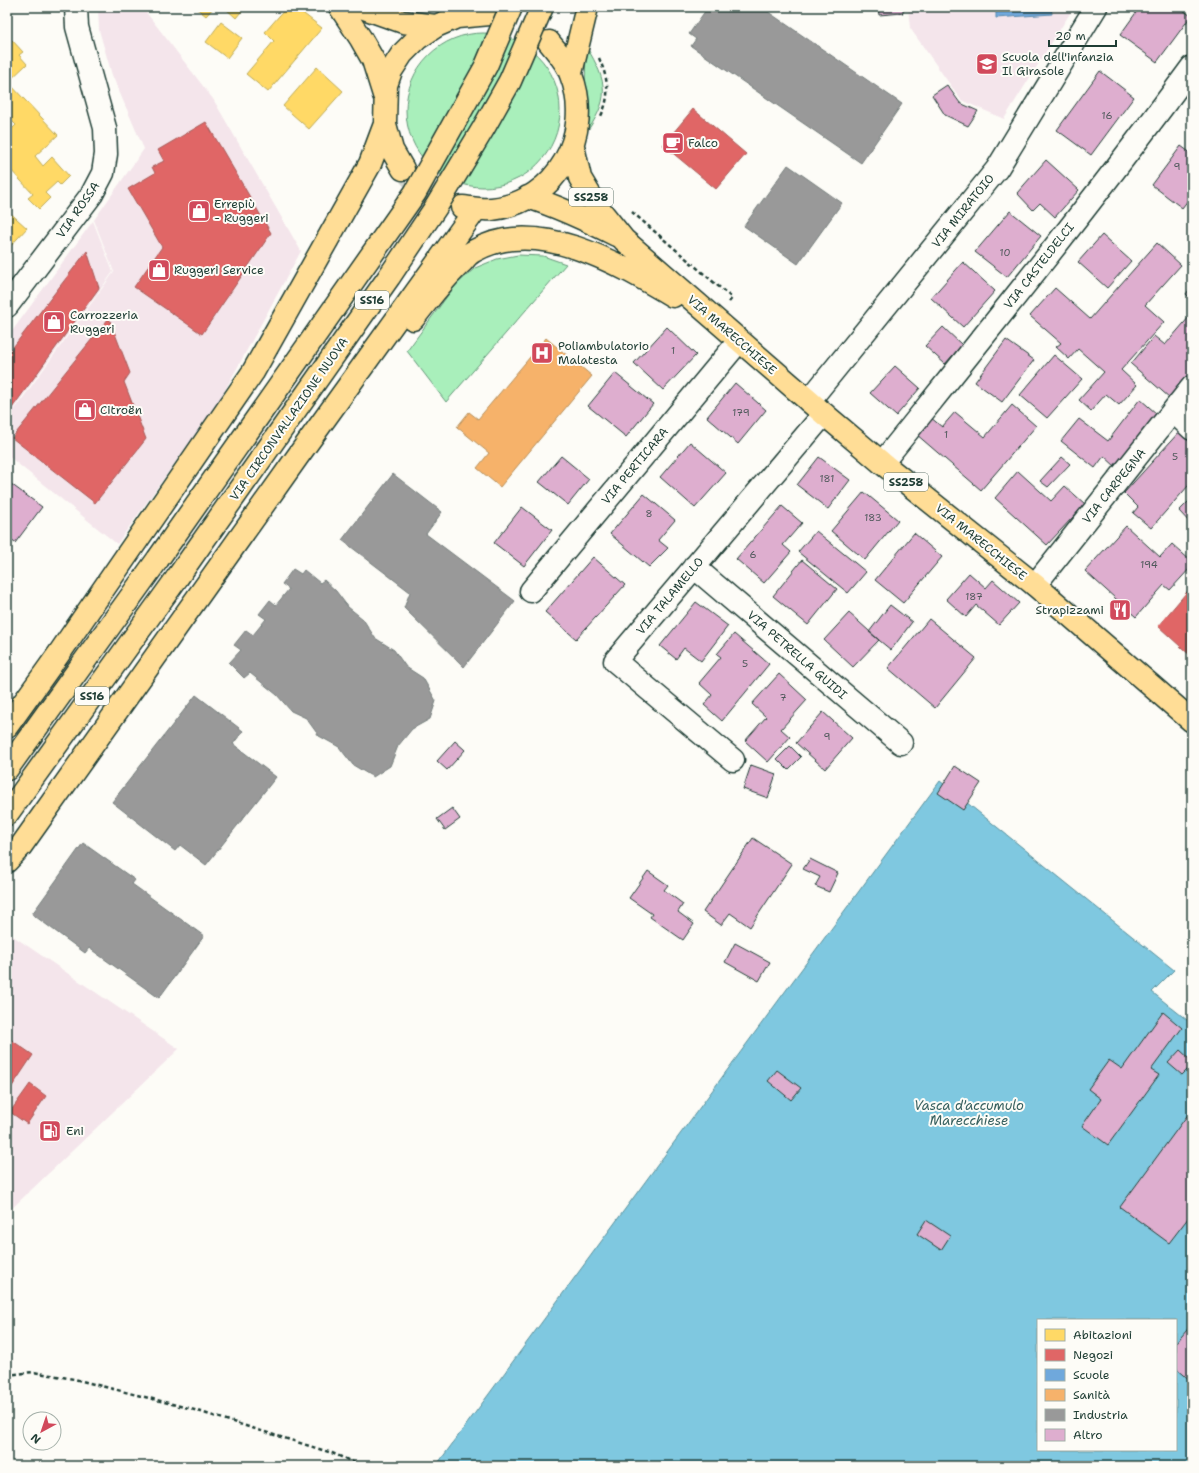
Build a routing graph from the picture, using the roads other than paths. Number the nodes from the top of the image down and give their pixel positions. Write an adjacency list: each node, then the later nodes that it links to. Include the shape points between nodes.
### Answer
1 (76, 7): 20 (street, VIA ROSSA, via 77,28 105,128 106,154 103,173 92,194)
2 (340, 7): 14 (main road, via 374,60)
3 (361, 7): 10 (main road, via 403,22)
4 (511, 7): 36 (main road, SS16, bridge, via 486,66 415,193)
5 (542, 7): 37 (main road, VIA CIRCONVALLAZIONE NUOVA / SS16, bridge, via 510,81 483,129 389,277)
6 (587, 7): 13 (main road)
7 (1096, 7): 24 (street, VIA MIRATOIO, via 997,169)
8 (459, 12): 9 (main road); 10 (main road)
9 (490, 14)
10 (436, 26): 14 (main road, via 418,38 402,54 391,72)
11 (549, 42): 13 (main road)
12 (1192, 67): 28 (street, VIA CASTELDELCI, via 1010,303)
13 (571, 73): 16 (main road, via 577,91 579,110 578,129)
14 (385, 96): 15 (main road)
15 (385, 124): 17 (main road, via 392,150); 33 (main road, via 370,164 253,372)
16 (572, 146): 18 (main road, via 557,173); 19 (main road, VIA MARECCHIESE / SS258, via 580,178 596,205)
17 (403, 169)
18 (528, 197): 19 (main road, VIA MARECCHIESE / SS258, via 579,216); 27 (main road, via 493,209 468,208)
19 (624, 240): 21 (main road, VIA MARECCHIESE / SS258)
20 (7, 306)
21 (715, 320): 22 (main road, VIA MARECCHIESE / SS258); 27 (main road, via 621,266 579,248 530,238 498,240 473,251 455,268)
22 (739, 341): 24 (main road, VIA MARECCHIESE / SS258); 31 (street, VIA PERTICARA)
23 (1192, 387): 25 (street, VIA CARPEGNA)
24 (817, 408): 28 (main road, VIA MARECCHIESE / SS258); 29 (street, VIA TALAMELLO)
25 (1173, 411): 26 (street); 30 (street, VIA CARPEGNA)
26 (1192, 429)
27 (298, 456): 38 (main road, via 21,846)
28 (882, 463): 30 (main road, VIA MARECCHIESE / SS258)
29 (694, 567): 34 (street, VIA PETRELLA GUIDI); 35 (street, VIA TALAMELLO, via 615,661)
30 (1035, 585): 32 (main road, VIA MARECCHIESE / SS258)
31 (531, 591)
32 (1192, 721)
33 (7, 726)
34 (901, 743)
35 (733, 760)
36 (7, 770)
37 (7, 814)
38 (7, 861)

